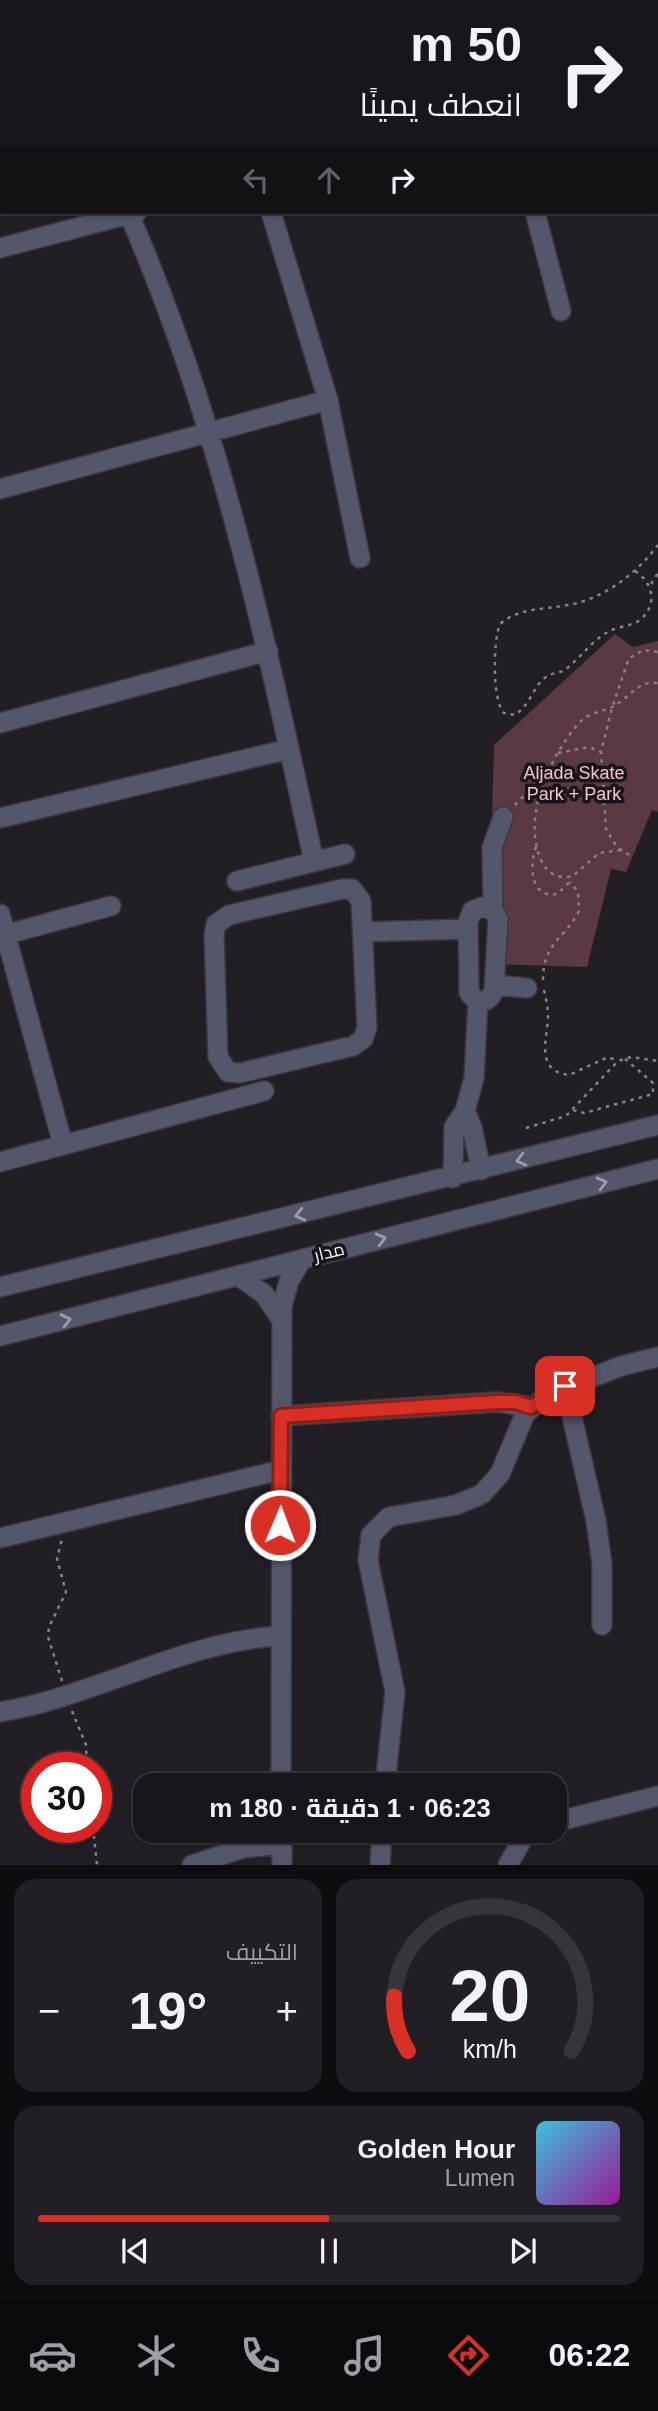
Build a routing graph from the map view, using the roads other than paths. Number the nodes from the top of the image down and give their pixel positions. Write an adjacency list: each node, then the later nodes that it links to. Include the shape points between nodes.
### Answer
1 (124, 214): 5 (street)
2 (132, 214): 8 (street)
3 (272, 214): 7 (street)
4 (535, 214): 6 (street)
5 (0, 248)
6 (561, 311)
7 (328, 400): 8 (street); 10 (street)
8 (209, 432): 9 (street); 11 (street)
9 (0, 489)
10 (360, 558)
11 (268, 651): 12 (street); 13 (street)
12 (0, 723)
13 (289, 749): 15 (street); 17 (street)
14 (503, 817): 20 (street, via 492,848)
15 (0, 818)
16 (345, 854): 17 (street)
17 (314, 862): 18 (street)
18 (237, 881)
19 (111, 906): 24 (street)
20 (493, 910): 22 (street, via 482,906 472,911); 25 (street, via 498,925)
21 (0, 914): 24 (street)
22 (468, 929): 23 (street); 27 (street, via 469,992)
23 (363, 932): 23 (street, via 360,897 347,888 220,920 214,935 218,1057 223,1068 240,1073 353,1046 363,1039 367,1028)
24 (3, 935): 31 (street)
25 (495, 985): 26 (street); 27 (street, via 490,998)
26 (527, 988)
27 (478, 1001): 29 (street, via 474,1078)
28 (264, 1091): 31 (street)
29 (465, 1111): 34 (street); 35 (street, via 454,1127)
30 (658, 1125): 34 (street, one-way to 34)
31 (64, 1145): 32 (street)
32 (0, 1162)
33 (658, 1169): 36 (street, مدار, one-way to 33)
34 (481, 1170): 35 (street)
35 (453, 1178): 38 (street, one-way to 38)
36 (302, 1259): 37 (street, مدار); 39 (street, via 284,1293)
37 (240, 1277): 39 (street, via 264,1294); 40 (street, مدار, one-way to 37)
38 (0, 1287)
39 (281, 1319): 44 (street)
40 (0, 1336)
41 (658, 1357): 42 (street)
42 (565, 1386): 43 (street); 47 (street, via 596,1521)
43 (531, 1407): 44 (street, via 497,1402); 51 (street, via 516,1430 500,1474 482,1494 456,1505 390,1517 371,1535 368,1560 395,1692)
44 (281, 1416): 45 (street)
45 (281, 1470): 46 (street); 48 (street)
46 (0, 1538)
47 (602, 1625)
48 (279, 1636): 49 (street, via 218,1643 67,1697); 50 (street)
49 (0, 1712)
50 (281, 1773)
51 (386, 1773)
52 (658, 1796): 53 (street)
53 (567, 1819)
54 (261, 1843): 58 (street)
55 (282, 1843): 59 (street)
56 (381, 1843): 60 (street)
57 (520, 1843): 61 (street)
58 (192, 1865)
59 (282, 1865)
60 (380, 1865)
61 (508, 1865)

